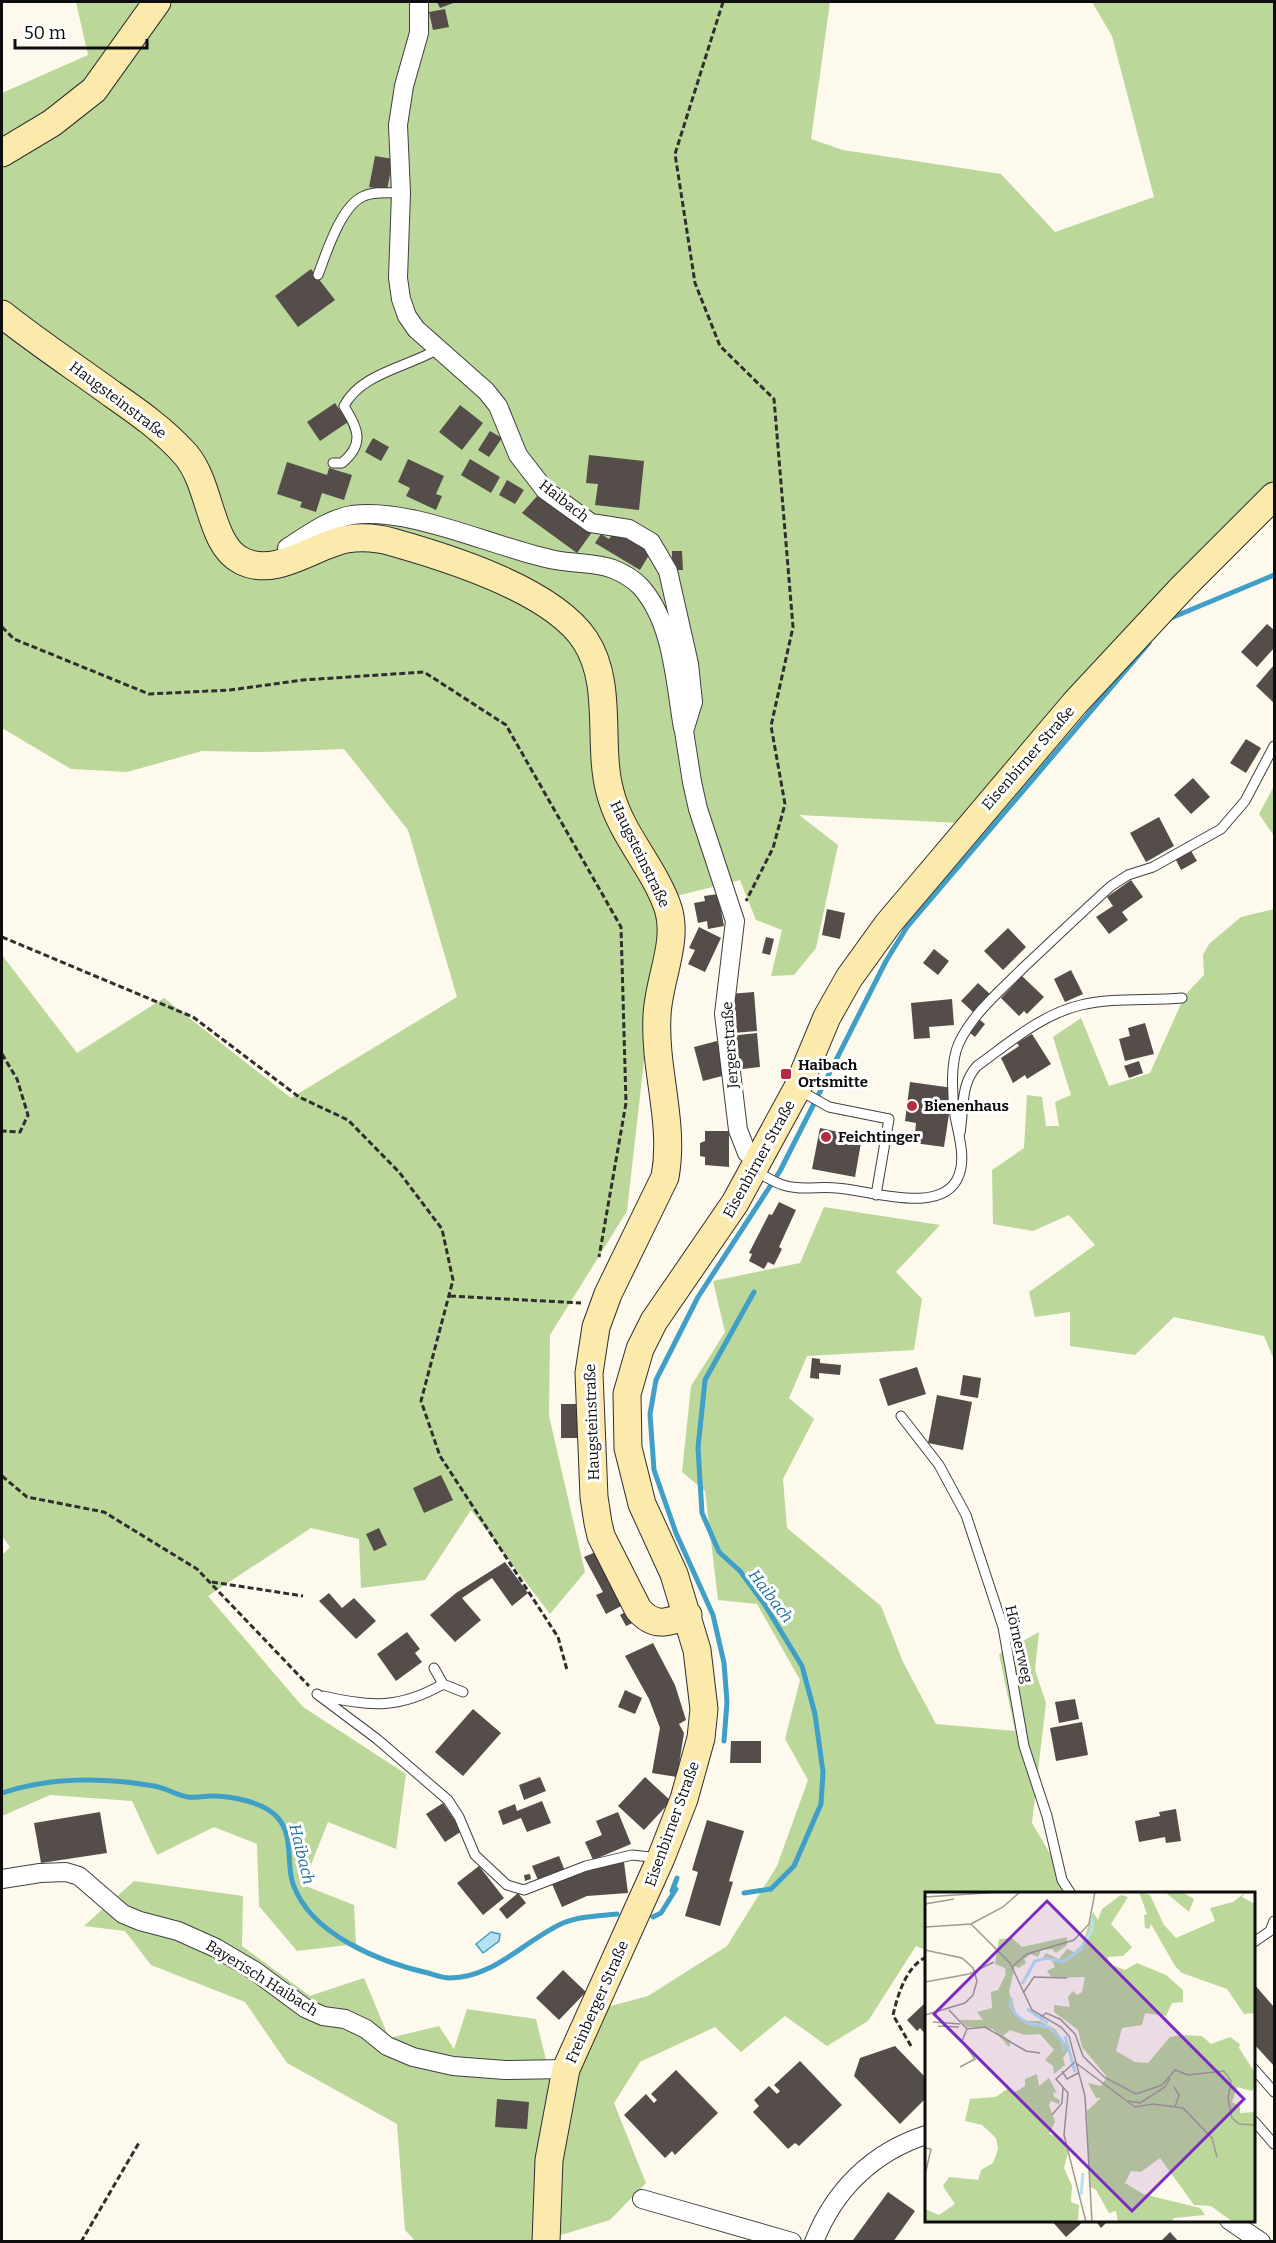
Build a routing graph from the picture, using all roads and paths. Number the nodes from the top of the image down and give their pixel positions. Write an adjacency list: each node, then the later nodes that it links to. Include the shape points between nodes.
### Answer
1 (157, 2): 4 (main road, via 94,90 52,123)
2 (419, 2): 5 (street, Haibach, via 419,33 400,104)
3 (723, 2): 15 (path, via 675,154 695,283 720,346 774,399 793,627 771,726 785,804 773,848)
4 (2, 153)
5 (401, 193): 6 (lane, via 375,193 352,204); 8 (street, Haibach, via 401,298 407,316)
6 (318, 275)
7 (2, 314): 11 (main road, Haugsteinstraße, via 141,414 187,456 204,483 219,535 234,557 259,566)
8 (438, 349): 9 (lane, via 369,380 350,394 344,406 358,429 358,437 348,458); 13 (street, Haibach, via 498,406 518,455 545,490 591,523 629,529 651,542 661,556 674,589 689,664 693,702)
9 (333, 463)
10 (1275, 496): 19 (main road, Eisenbirner Straße, via 1075,703 888,924 827,1017)
11 (292, 559): 13 (street, via 287,548 316,529 351,515 387,516 556,560 614,569 638,584 657,613 669,650); 31 (main road, Haugsteinstraße, via 348,539 389,541 528,592 569,622 594,658 609,792 662,894 671,921 656,1019 669,1158 665,1177 608,1294 594,1335 588,1396 594,1497 601,1536 646,1619 668,1623)
12 (2, 627): 24 (path, via 14,639 149,694 424,672 506,725 621,927 626,1103)
13 (684, 731): 15 (street, Haibach, via 698,809)
14 (1275, 746): 21 (lane, via 1245,801 1221,829 1111,886 977,1015 955,1057 954,1112)
15 (735, 921): 22 (street, Jergerstraße, via 724,1014 738,1130)
16 (2, 937): 25 (path, via 193,1017 300,1097 348,1120 399,1172 442,1229 453,1280)
17 (1182, 998): 21 (lane, via 1101,1001 1041,1021 969,1075)
18 (2, 1054): 20 (path, via 17,1079 28,1115 20,1132)
19 (805, 1094): 22 (main road, Eisenbirner Straße); 23 (lane, via 829,1107 889,1119)
20 (2, 1131)
21 (959, 1140): 23 (lane, via 960,1174 943,1192 920,1198)
22 (759, 1169): 23 (lane, via 792,1188 837,1188); 31 (main road, Eisenbirner Straße, via 654,1321 640,1348 627,1395 628,1448 634,1479)
23 (876, 1195)
24 (598, 1268)
25 (449, 1296): 26 (path); 33 (path, via 420,1401 440,1456 558,1637)
26 (592, 1303)
27 (901, 1416): 39 (lane, Hörnerweg, via 939,1465 966,1515 1003,1628 1024,1746 1047,1816 1062,1880)
28 (2, 1476): 29 (path, via 27,1497 104,1512 197,1569)
29 (210, 1582): 30 (path); 36 (path)
30 (303, 1596)
31 (688, 1615): 37 (main road, Eisenbirner Straße, via 701,1678 701,1738 684,1799)
32 (434, 1668): 34 (lane)
33 (567, 1670)
34 (443, 1684): 35 (lane); 36 (lane, via 396,1705)
35 (463, 1692)
36 (317, 1694): 37 (lane, via 377,1738 448,1800 475,1855 507,1885 524,1890 586,1866 632,1855)
37 (661, 1858): 40 (main road, Eisenbirner Straße)
38 (2, 1879): 45 (street, Bayerisch Haibach, via 40,1873 79,1876 123,1914 178,1930 216,1948 305,2008 345,2019 387,2046 413,2057 453,2066)
39 (1070, 1892)
40 (639, 1908): 45 (main road, Freinberger Straße)
41 (1275, 1922): 42 (lane, via 1270,1931)
42 (1255, 1941)
43 (925, 1958): 44 (path, via 912,1967 897,1996 893,2015)
44 (911, 2046)
45 (566, 2069): 55 (main road, Freinberger Straße, via 549,2160)
46 (1255, 2070): 47 (lane)
47 (1275, 2092)
48 (1255, 2122): 51 (lane)
49 (925, 2136): 57 (street, via 889,2151 846,2184 825,2214)
50 (140, 2141): 54 (path)
51 (1275, 2144)
52 (642, 2199): 56 (street)
53 (1231, 2222): 58 (street)
54 (81, 2241)
55 (546, 2241)
56 (792, 2241)
57 (814, 2241)
58 (1261, 2241)

